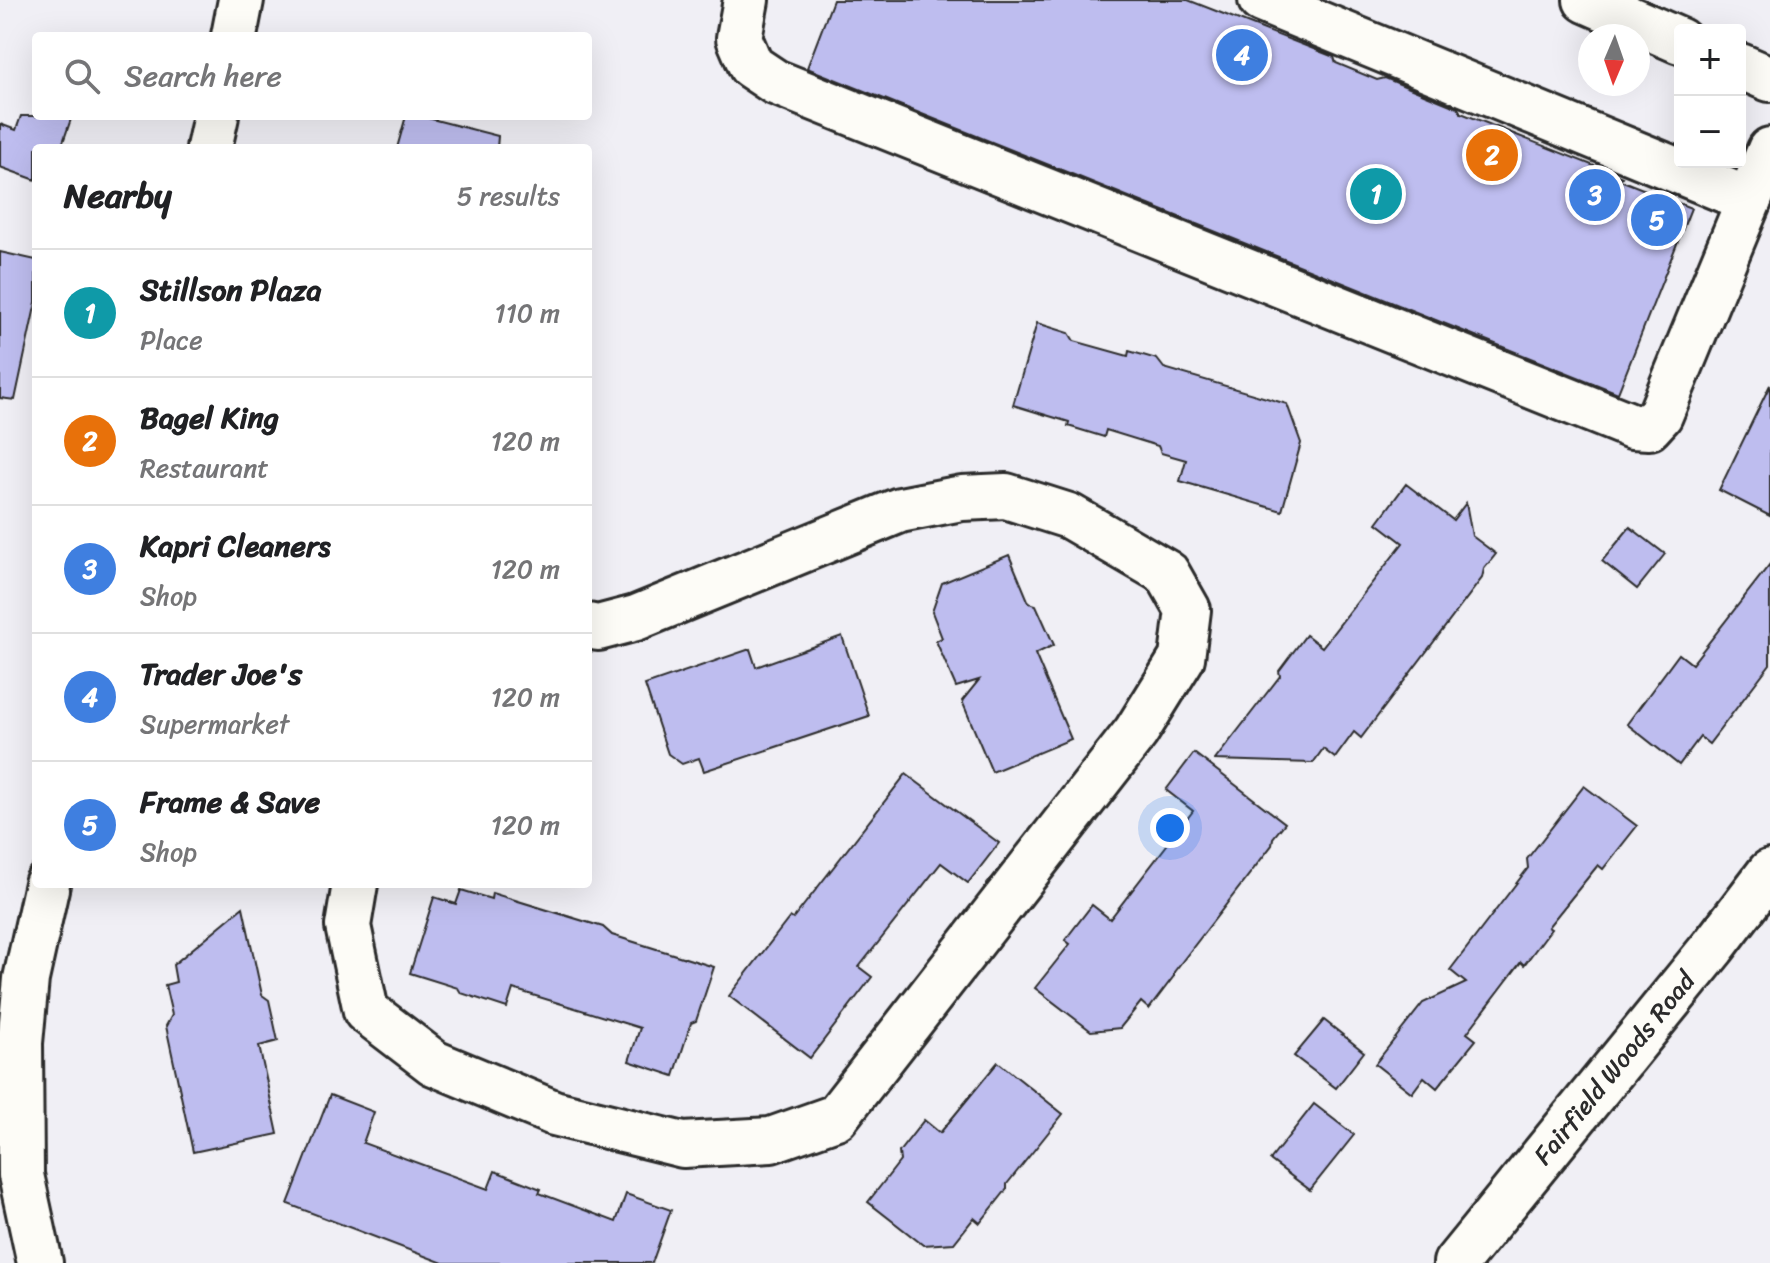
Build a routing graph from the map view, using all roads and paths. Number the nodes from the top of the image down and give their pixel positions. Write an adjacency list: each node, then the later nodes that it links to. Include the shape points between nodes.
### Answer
1 (241, 0): 5 (main road)
2 (746, 0): 12 (main road, via 739,38 751,66 775,82 1632,426 1649,427 1660,415)
3 (1261, 0): 12 (main road)
4 (1586, 0): 6 (main road)
5 (235, 32)
6 (1674, 38)
7 (1746, 69): 8 (main road)
8 (1770, 79)
9 (215, 120): 10 (main road)
10 (210, 144)
11 (1770, 150): 12 (main road)
12 (1749, 200)
13 (592, 627): 16 (main road, via 636,618 900,510 1006,496 1069,516 1167,573 1188,610 1182,658 1136,732 836,1117 771,1140 683,1145 554,1113 434,1063 366,1011 348,926)
14 (1770, 872): 19 (main road, Fairfield Woods Road)
15 (46, 888): 17 (main road)
16 (354, 888)
17 (10, 1042): 18 (main road, via 21,1175)
18 (40, 1263)
19 (1456, 1263)

